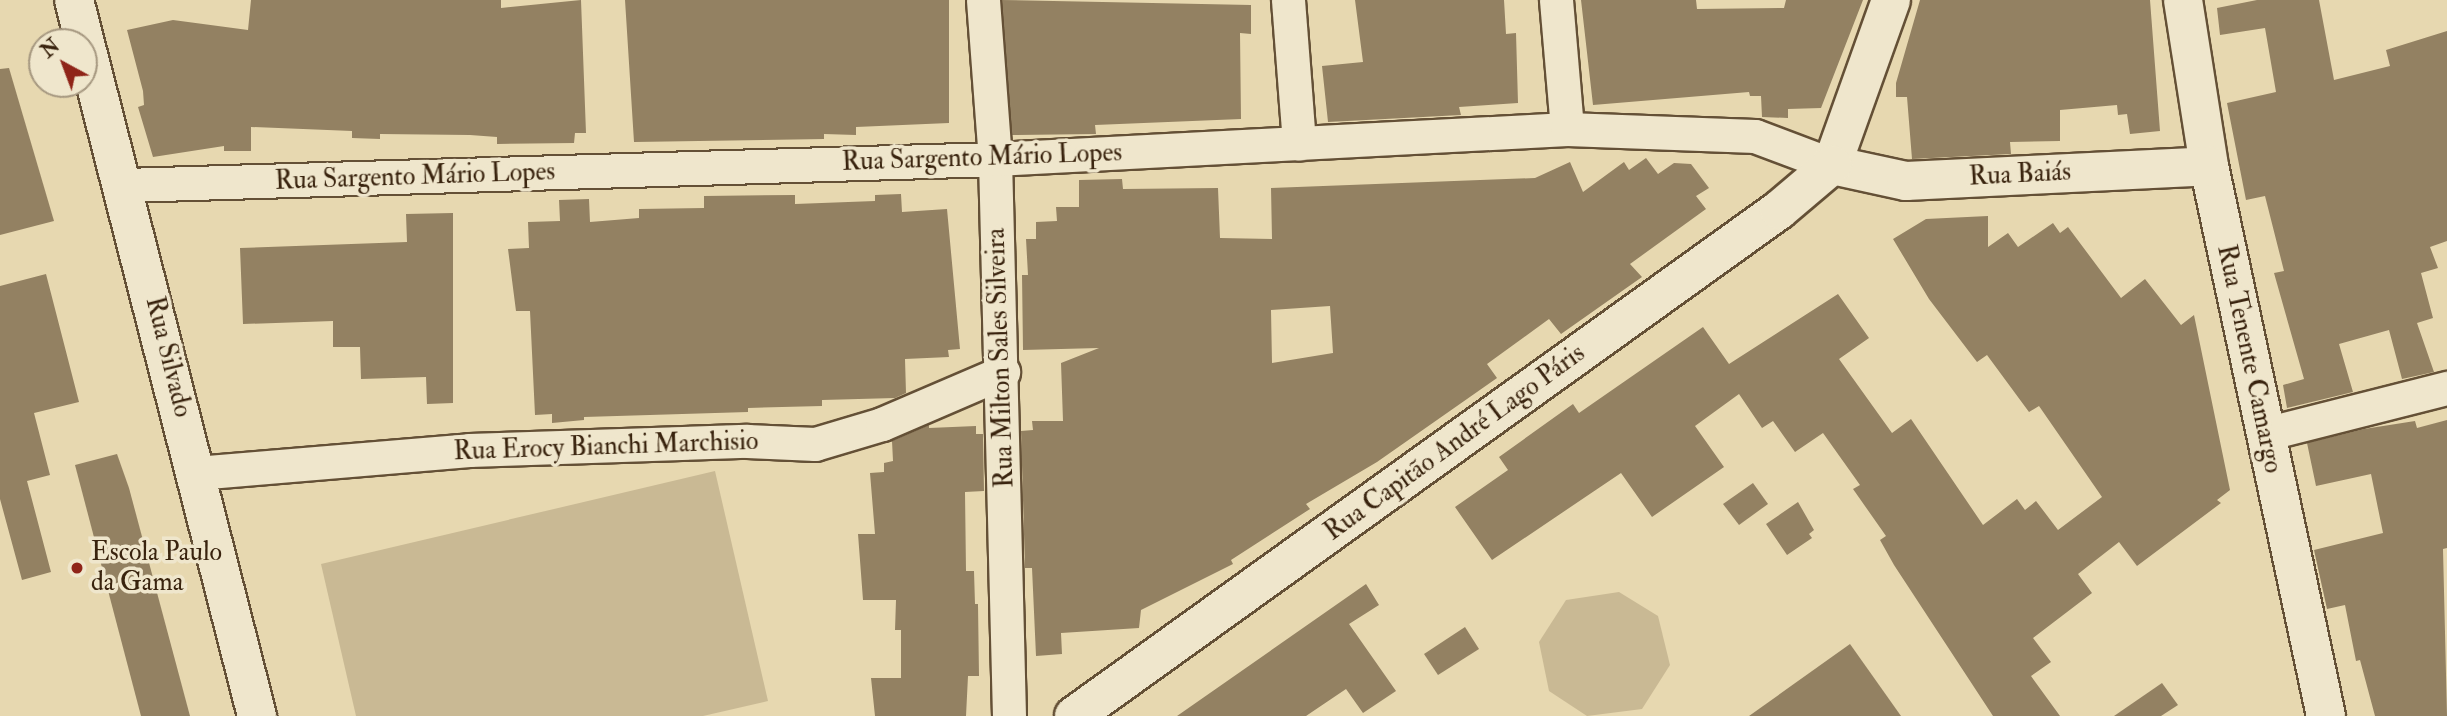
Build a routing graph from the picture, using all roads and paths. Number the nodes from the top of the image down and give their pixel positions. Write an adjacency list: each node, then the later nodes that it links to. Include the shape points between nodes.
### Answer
1 (74, 0): 12 (street, Rua Silvado)
2 (983, 0): 9 (street, Rua Milton Sales Silveira)
3 (1288, 0): 8 (street)
4 (1556, 0): 7 (street)
5 (1891, 0): 10 (street)
6 (2183, 0): 11 (street, Rua Tenente Camargo)
7 (1567, 129): 8 (street, Rua Sargento Mário Lopes); 10 (street, Rua Sargento Mário Lopes, via 1755,136)
8 (1299, 144): 9 (street, Rua Sargento Mário Lopes)
9 (995, 159): 12 (street, Rua Sargento Mário Lopes); 13 (street, Rua Milton Sales Silveira)
10 (1832, 166): 11 (street, Rua Baiás, via 1906,181); 19 (street, Rua Capitão André Lago Páris, via 1779,210)
11 (2209, 166): 15 (street, Rua Tenente Camargo)
12 (125, 185): 16 (street, Rua Silvado)
13 (1003, 372): 16 (street, Rua Erocy Bianchi Marchisio, via 882,424 815,444 747,441 469,450); 18 (street, Rua Milton Sales Silveira)
14 (2447, 388): 15 (street)
15 (2265, 434): 20 (street, Rua Tenente Camargo)
16 (196, 473): 17 (street, Rua Silvado)
17 (257, 716)
18 (1009, 716)
19 (1074, 716)
20 (2326, 716)

